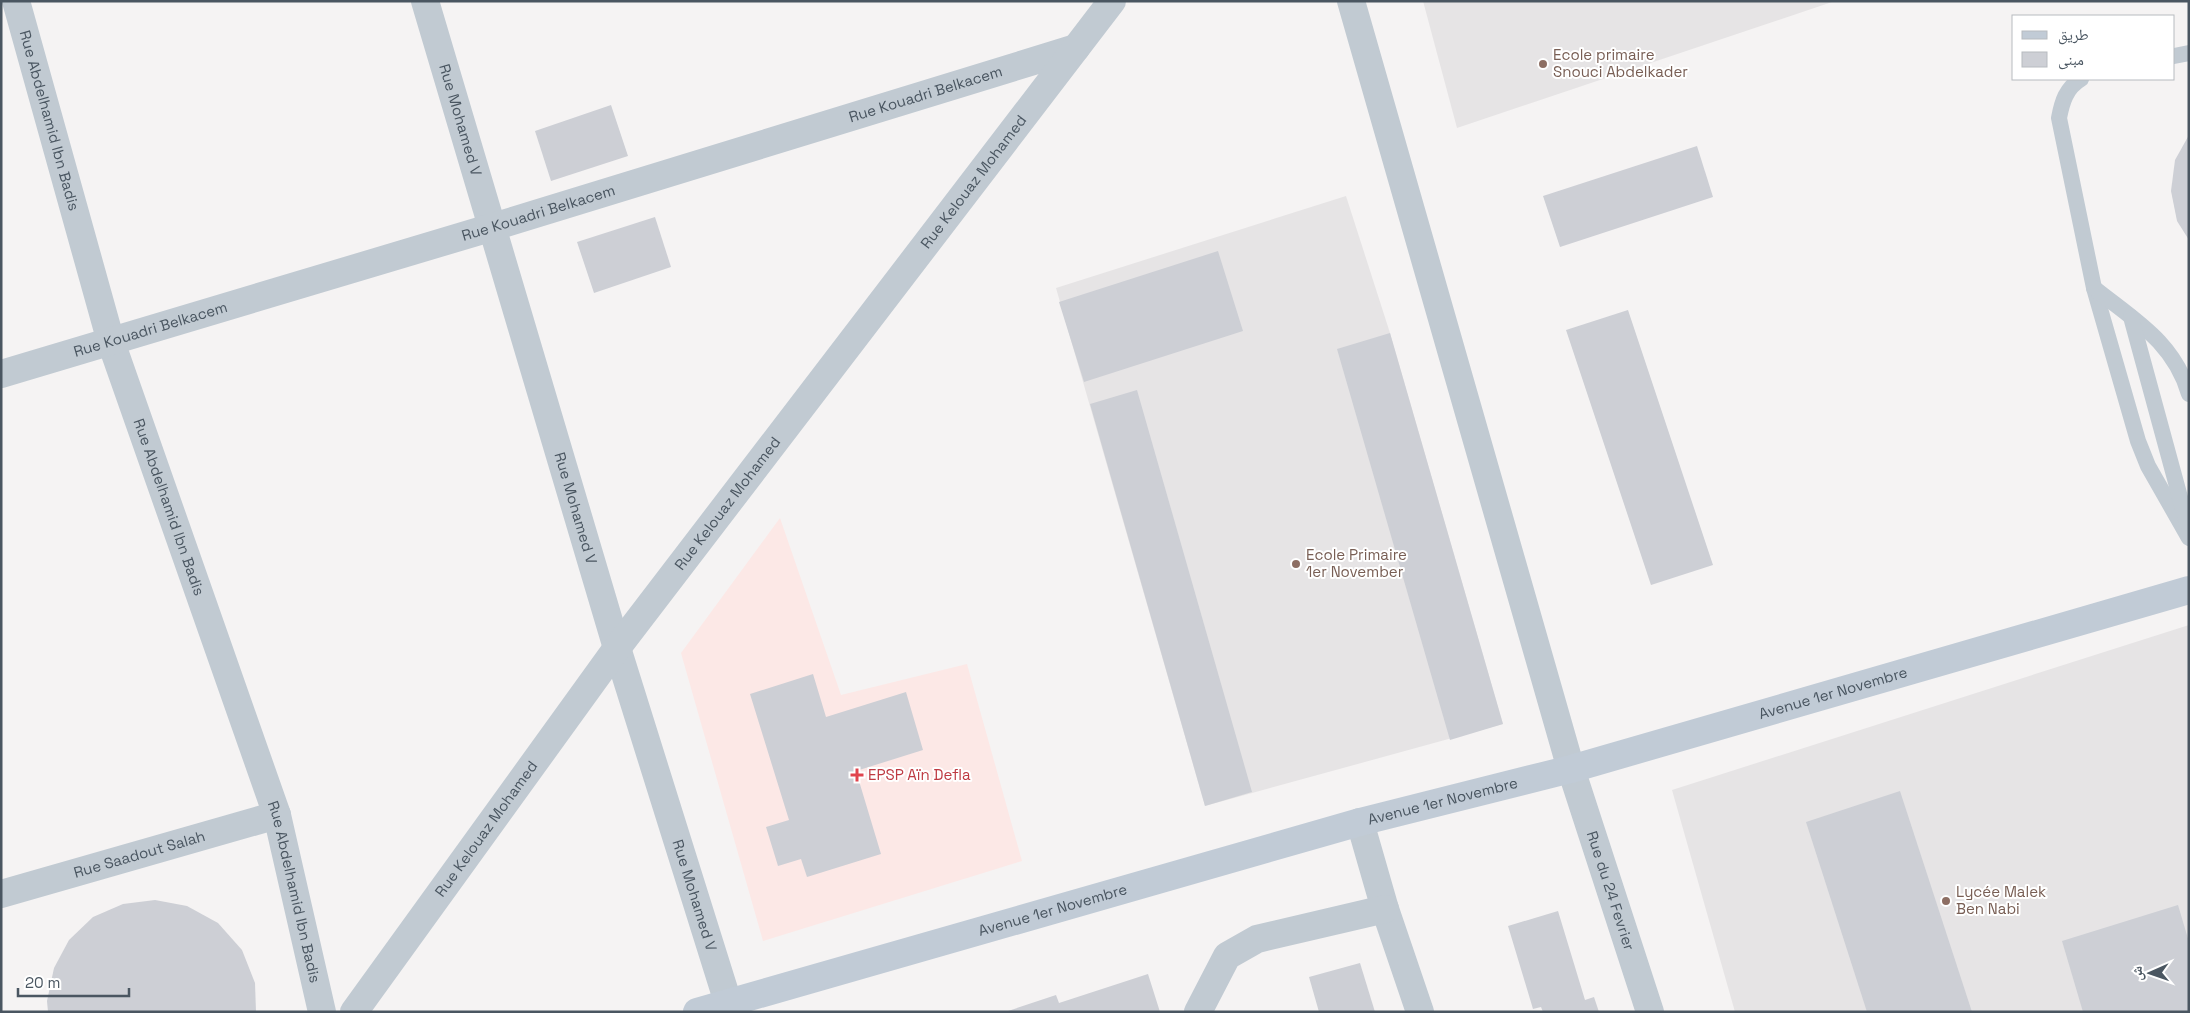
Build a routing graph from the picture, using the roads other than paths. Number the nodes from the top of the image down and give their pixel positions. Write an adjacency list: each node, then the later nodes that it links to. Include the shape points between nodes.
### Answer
1 (16, 1): 12 (street, Rue Abdelhamid Ibn Badis)
2 (425, 1): 9 (street, Rue Mohamed V)
3 (1112, 1): 5 (street, Rue Kelouaz Mohamed)
4 (1351, 1): 19 (street, Rue du 24 Fevrier)
5 (1076, 48): 9 (street, Rue Kouadri Belkacem); 18 (street, Rue Kelouaz Mohamed)
6 (2189, 52): 7 (lane)
7 (2175, 56)
8 (2080, 80): 10 (lane, via 2067,92 2059,118)
9 (493, 227): 12 (street, Rue Kouadri Belkacem); 18 (street, Rue Mohamed V)
10 (2094, 288): 11 (lane); 16 (lane, via 2143,454)
11 (2132, 318): 14 (lane, via 2171,354 2185,379); 15 (lane)
12 (111, 342): 13 (street, Rue Kouadri Belkacem); 20 (street, Rue Abdelhamid Ibn Badis)
13 (1, 374)
14 (2189, 394)
15 (2189, 530)
16 (2189, 538)
17 (2189, 590): 19 (main road, Avenue 1er Novembre)
18 (617, 648): 24 (street, Rue Mohamed V); 26 (street, Rue Kelouaz Mohamed)
19 (1570, 769): 21 (main road, Avenue 1er Novembre); 30 (street, Rue du 24 Fevrier)
20 (277, 815): 22 (street, Rue Saadout Salah); 25 (street, Rue Abdelhamid Ibn Badis)
21 (1360, 822): 23 (street); 24 (main road, Avenue 1er Novembre)
22 (1, 894)
23 (1385, 908): 28 (street, via 1256,939 1227,956); 29 (street)
24 (730, 1007): 27 (main road, Avenue 1er Novembre)
25 (322, 1012)
26 (354, 1012)
27 (697, 1012)
28 (1198, 1012)
29 (1420, 1012)
30 (1650, 1012)

